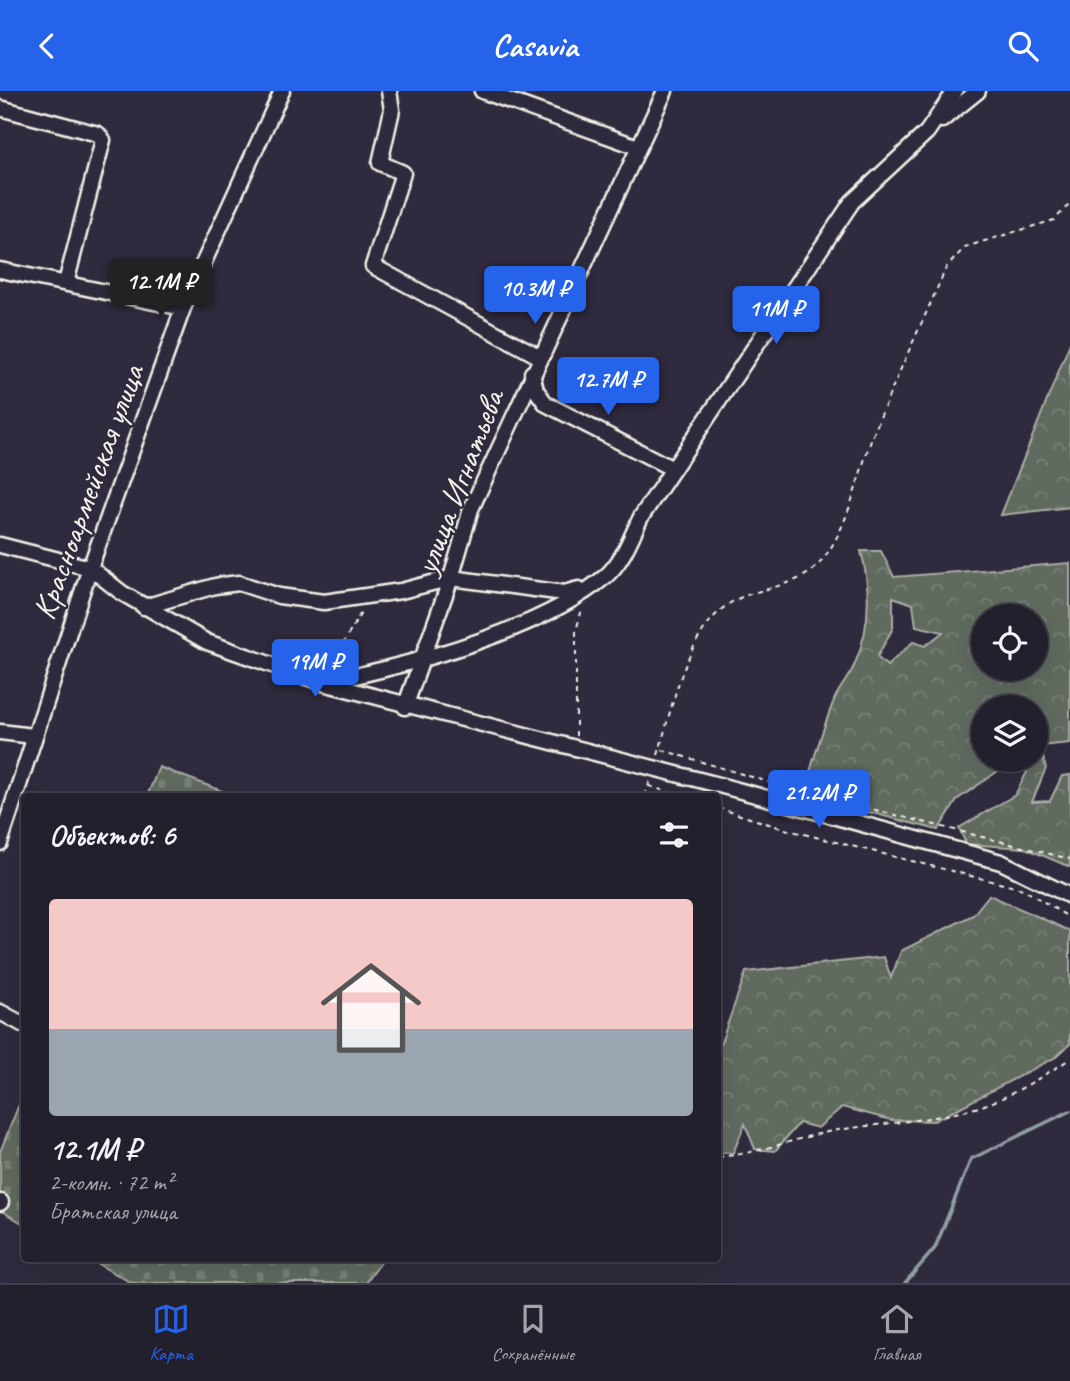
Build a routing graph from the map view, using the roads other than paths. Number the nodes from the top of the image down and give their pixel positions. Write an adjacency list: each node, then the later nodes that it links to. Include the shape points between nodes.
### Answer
1 (282, 91): 12 (street, Красноармейская улица)
2 (389, 91): 13 (street, via 392,110 380,163 403,173 373,266)
3 (482, 91): 9 (street)
4 (665, 91): 9 (street, улица Игнатьева)
5 (955, 91): 8 (street)
6 (978, 91): 8 (street)
7 (0, 107): 11 (street, via 99,134 103,140)
8 (927, 132): 15 (street, via 852,202)
9 (638, 147): 13 (street, улица Игнатьева)
10 (0, 270): 11 (street)
11 (66, 283): 12 (street)
12 (183, 308): 17 (street, Красноармейская улица)
13 (540, 357): 14 (street, улица Игнатьева)
14 (532, 373): 15 (street, via 546,404); 18 (street, улица Игнатьева, via 471,509)
15 (673, 469): 19 (street, via 641,517 621,559)
16 (0, 545): 17 (street)
17 (90, 568): 20 (street); 25 (street, Красноармейская улица)
18 (451, 578): 19 (street, via 564,593); 20 (street, via 324,602 279,596 239,583); 21 (street, улица Игнатьева)
19 (587, 588): 21 (street, via 527,623)
20 (144, 607): 22 (street, via 207,642)
21 (423, 657): 22 (street); 23 (street, улица Игнатьева)
22 (323, 683): 23 (street)
23 (405, 707): 27 (street, via 576,747 1001,862)
24 (0, 732): 25 (street)
25 (33, 736): 26 (street, Красноармейская улица)
26 (0, 843)
27 (1070, 896)
28 (0, 1012): 29 (street)
29 (21, 1023)

